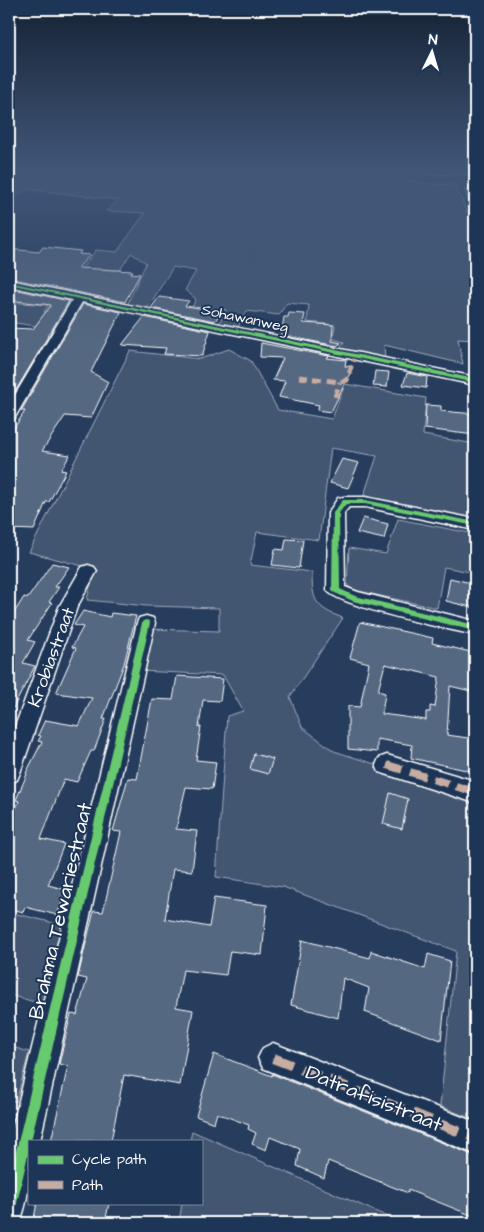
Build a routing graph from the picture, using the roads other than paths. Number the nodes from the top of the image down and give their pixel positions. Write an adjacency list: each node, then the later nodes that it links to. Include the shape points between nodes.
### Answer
1 (9, 283): 2 (street, Sohawanweg)
2 (79, 297): 3 (street, Sohawanweg); 4 (street, via 42,365)
3 (475, 381)
4 (9, 416)
5 (475, 524): 8 (street, via 366,502 344,502 336,513 336,590 353,598)
6 (88, 571): 10 (street, Krobiastraat, via 68,607)
7 (146, 623): 14 (street, Brahma Tewariestraat)
8 (475, 628)
9 (387, 765): 11 (street)
10 (9, 773)
11 (475, 792)
12 (273, 1058): 13 (street, Datrafisistraat)
13 (475, 1138)
14 (9, 1207)

